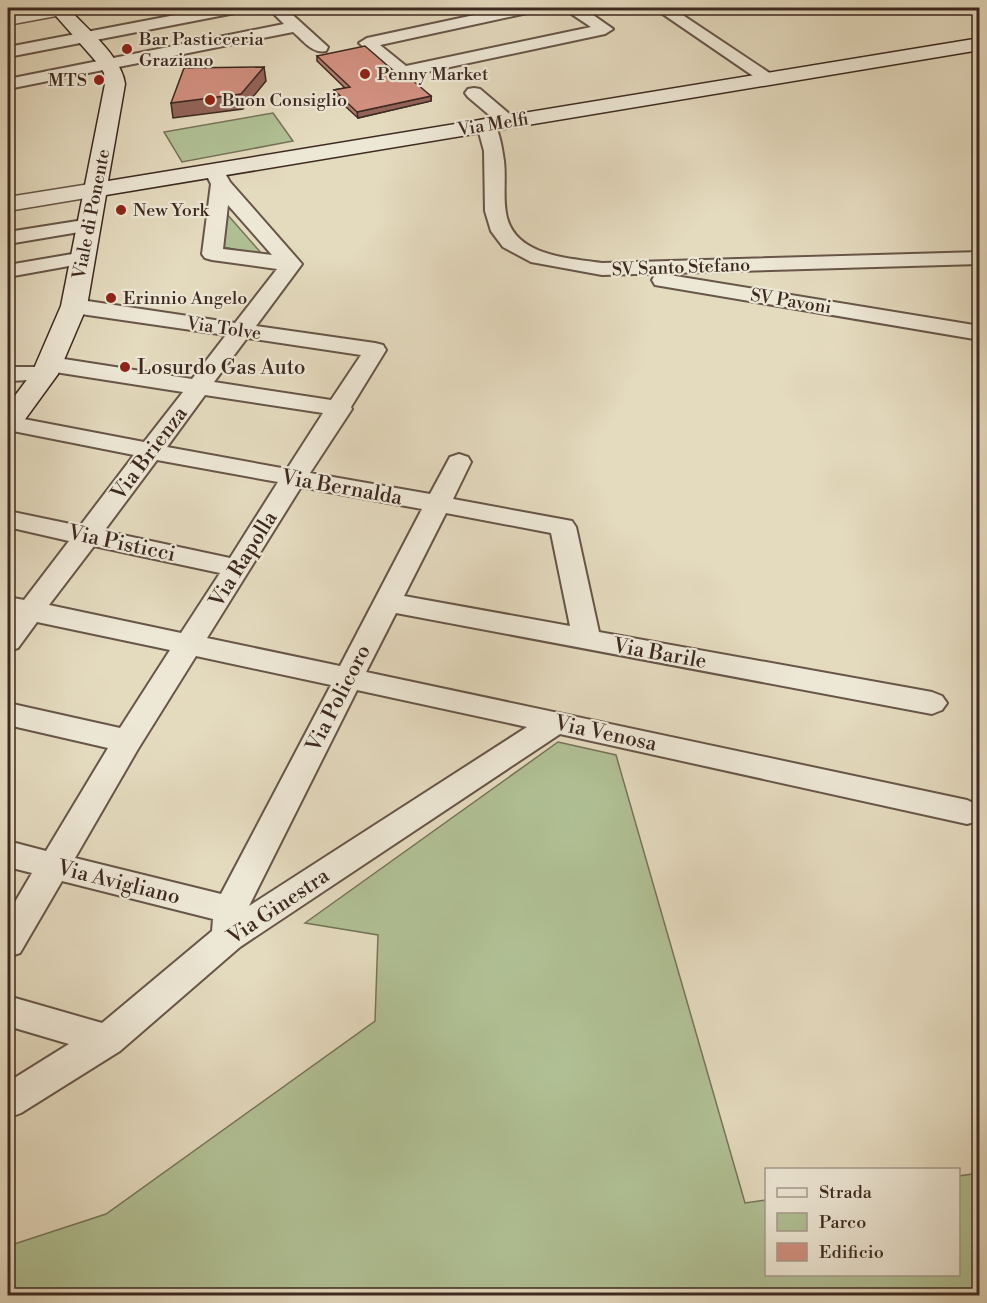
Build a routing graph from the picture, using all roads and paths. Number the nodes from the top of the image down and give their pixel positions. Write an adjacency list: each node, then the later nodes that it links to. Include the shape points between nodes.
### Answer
1 (61, 8): 10 (main road); 15 (main road)
2 (152, 8): 12 (street)
3 (235, 8): 8 (street)
4 (276, 8): 13 (street)
5 (462, 8): 11 (street)
6 (573, 8): 16 (street, via 605,29)
7 (662, 8): 25 (street)
8 (215, 9): 12 (street)
9 (527, 15): 11 (street); 16 (street)
10 (8, 19)
11 (477, 19): 14 (street); 20 (street)
12 (165, 21): 15 (street); 19 (street)
13 (297, 26): 18 (street); 19 (street)
14 (415, 32): 24 (street); 24 (street, via 367,43 404,72)
15 (84, 37): 21 (street); 22 (main road)
16 (558, 39): 20 (street)
17 (980, 44): 25 (main road, Via Melfi)
18 (320, 47)
19 (189, 48): 22 (street); 23 (street)
20 (516, 48): 24 (street)
21 (8, 52)
22 (108, 63): 26 (street); 29 (main road, Viale di Ponente, via 115,84)
23 (203, 63)
24 (453, 70): 27 (street)
25 (768, 78): 27 (main road, Via Melfi)
26 (13, 84)
27 (497, 123): 28 (main road, Via Melfi); 36 (street, SV Santo Stefano, via 493,140 496,215 503,236 526,253)
28 (217, 177): 29 (main road, Via Melfi); 35 (street); 35 (street, via 212,254)
29 (96, 190): 30 (main road, Via Melfi); 31 (main road, Viale di Ponente)
30 (8, 204)
31 (90, 225): 32 (street); 33 (main road, Viale di Ponente)
32 (8, 238)
33 (84, 258): 37 (street); 38 (main road, Viale di Ponente)
34 (980, 258): 36 (street, SV Santo Stefano)
35 (291, 264): 39 (street, Via Brienza)
36 (602, 269): 40 (street, SV Pavoni)
37 (8, 272)
38 (74, 306): 39 (street, Via Tolve); 42 (main road, Viale di Ponente)
39 (241, 330): 41 (street, Via Tolve); 44 (street, Via Brienza)
40 (980, 333)
41 (375, 350): 45 (street, Via Rapolla)
42 (48, 369): 43 (street); 44 (street); 46 (main road, Viale di Ponente)
43 (8, 374)
44 (200, 386): 45 (street); 47 (street, Via Brienza)
45 (340, 409): 49 (street, Via Rapolla)
46 (8, 423): 47 (street, Via Bernalda)
47 (150, 451): 49 (street, Via Bernalda); 52 (street, Via Brienza)
48 (459, 462): 50 (street, Via Policoro)
49 (293, 478): 50 (street, Via Bernalda); 53 (street, Via Rapolla)
50 (437, 504): 54 (street, Via Policoro); 56 (street, Via Bernalda, via 563,527)
51 (8, 519): 52 (street, Via Pisticci)
52 (87, 535): 53 (street, Via Pisticci); 55 (street, Via Brienza)
53 (237, 568): 58 (street, Via Rapolla)
54 (387, 602): 56 (street, Via Barile); 59 (street, Via Policoro)
55 (19, 608): 57 (street, Via Brienza); 58 (street, Via Venosa)
56 (587, 639): 60 (street, Via Barile)
57 (8, 641)
58 (190, 645): 59 (street, Via Venosa); 63 (street, Via Rapolla)
59 (348, 678): 62 (street, Via Venosa); 67 (street, Via Policoro)
60 (932, 703)
61 (8, 714): 63 (street)
62 (556, 722): 64 (street, Via Venosa); 67 (street, Via Ginestra)
63 (127, 741): 66 (street)
64 (967, 812)
65 (8, 854): 66 (street, Via Avigliano)
66 (55, 866): 67 (street, Via Avigliano); 68 (street)
67 (229, 924): 70 (street, Via Ginestra)
68 (8, 943)
69 (8, 1011): 70 (street)
70 (107, 1040): 71 (street, Via Ginestra)
71 (8, 1101)

